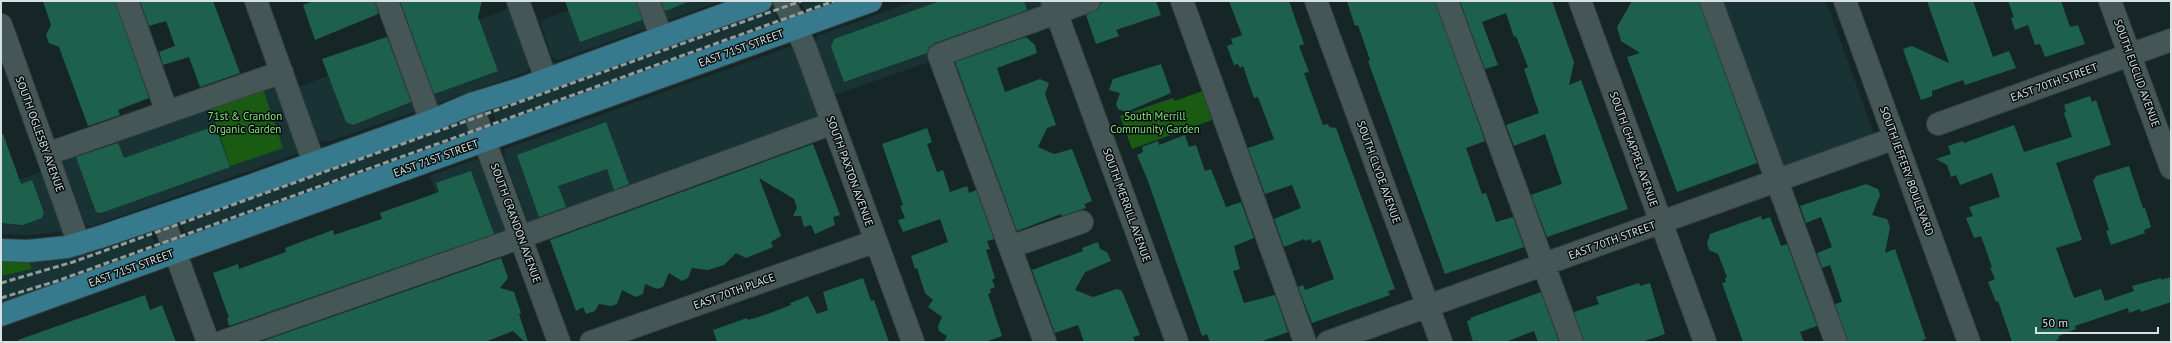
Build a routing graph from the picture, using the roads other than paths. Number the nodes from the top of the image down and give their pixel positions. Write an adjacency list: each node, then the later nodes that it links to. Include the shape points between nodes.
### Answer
1 (127, 1): 26 (street)
2 (256, 1): 23 (street)
3 (387, 1): 27 (street)
4 (518, 1): 24 (street)
5 (648, 1): 20 (street)
6 (761, 1): 20 (main road)
7 (784, 1): 19 (street, SOUTH PAXTON AVENUE)
8 (871, 1): 19 (main road, EAST 71ST STREET)
9 (1090, 1): 17 (street)
10 (1182, 1): 55 (street)
11 (1316, 1): 46 (street, SOUTH CLYDE AVENUE)
12 (1447, 1): 45 (street)
13 (1580, 1): 38 (street, SOUTH CHAPPEL AVENUE)
14 (1711, 1): 35 (street)
15 (1845, 1): 30 (street, SOUTH JEFFERY BOULEVARD)
16 (2110, 1): 22 (street, SOUTH EUCLID AVENUE)
17 (1054, 7): 42 (street, via 939,55); 54 (street, SOUTH MERRILL AVENUE)
18 (1, 25): 32 (street, SOUTH OGLESBY AVENUE)
19 (796, 28): 28 (street, SOUTH PAXTON AVENUE, via 806,47); 31 (main road, EAST 71ST STREET)
20 (662, 38): 24 (main road)
21 (2171, 40): 22 (street, EAST 70TH STREET)
22 (2130, 55): 29 (street, EAST 70TH STREET); 34 (street, SOUTH EUCLID AVENUE)
23 (282, 72): 26 (street); 33 (street)
24 (546, 79): 25 (main road)
25 (471, 104): 27 (main road); 31 (street, SOUTH CRANDON AVENUE)
26 (167, 112): 32 (street)
27 (431, 121): 33 (main road)
28 (833, 122): 39 (street); 40 (street, SOUTH PAXTON AVENUE)
29 (1938, 124)
30 (1895, 138): 35 (street, EAST 70TH STREET); 61 (street, SOUTH JEFFERY BOULEVARD)
31 (485, 140): 39 (street, SOUTH CRANDON AVENUE); 44 (main road, EAST 71ST STREET)
32 (47, 154): 41 (street, SOUTH OGLESBY AVENUE)
33 (314, 163): 36 (main road)
34 (2171, 168)
35 (1776, 180): 38 (street, EAST 70TH STREET); 60 (street)
36 (162, 216): 41 (main road); 44 (street)
37 (1082, 222): 42 (street)
38 (1661, 222): 45 (street, EAST 70TH STREET); 59 (street, SOUTH CHAPPEL AVENUE)
39 (522, 237): 49 (street); 50 (street, SOUTH CRANDON AVENUE)
40 (876, 241): 51 (street, EAST 70TH PLACE); 52 (street, SOUTH PAXTON AVENUE)
41 (79, 244): 43 (main road, via 28,251)
42 (1010, 247): 53 (street)
43 (1, 250)
44 (175, 252): 47 (main road, EAST 71ST STREET); 48 (street)
45 (1544, 264): 46 (street, EAST 70TH STREET); 58 (street)
46 (1428, 306): 56 (street, EAST 70TH STREET); 57 (street, SOUTH CLYDE AVENUE)
47 (1, 315)
48 (208, 342)
49 (222, 342)
50 (559, 342)
51 (591, 342)
52 (913, 342)
53 (1045, 342)
54 (1177, 342)
55 (1305, 342)
56 (1328, 342)
57 (1442, 342)
58 (1572, 342)
59 (1705, 342)
60 (1836, 342)
61 (1970, 342)

